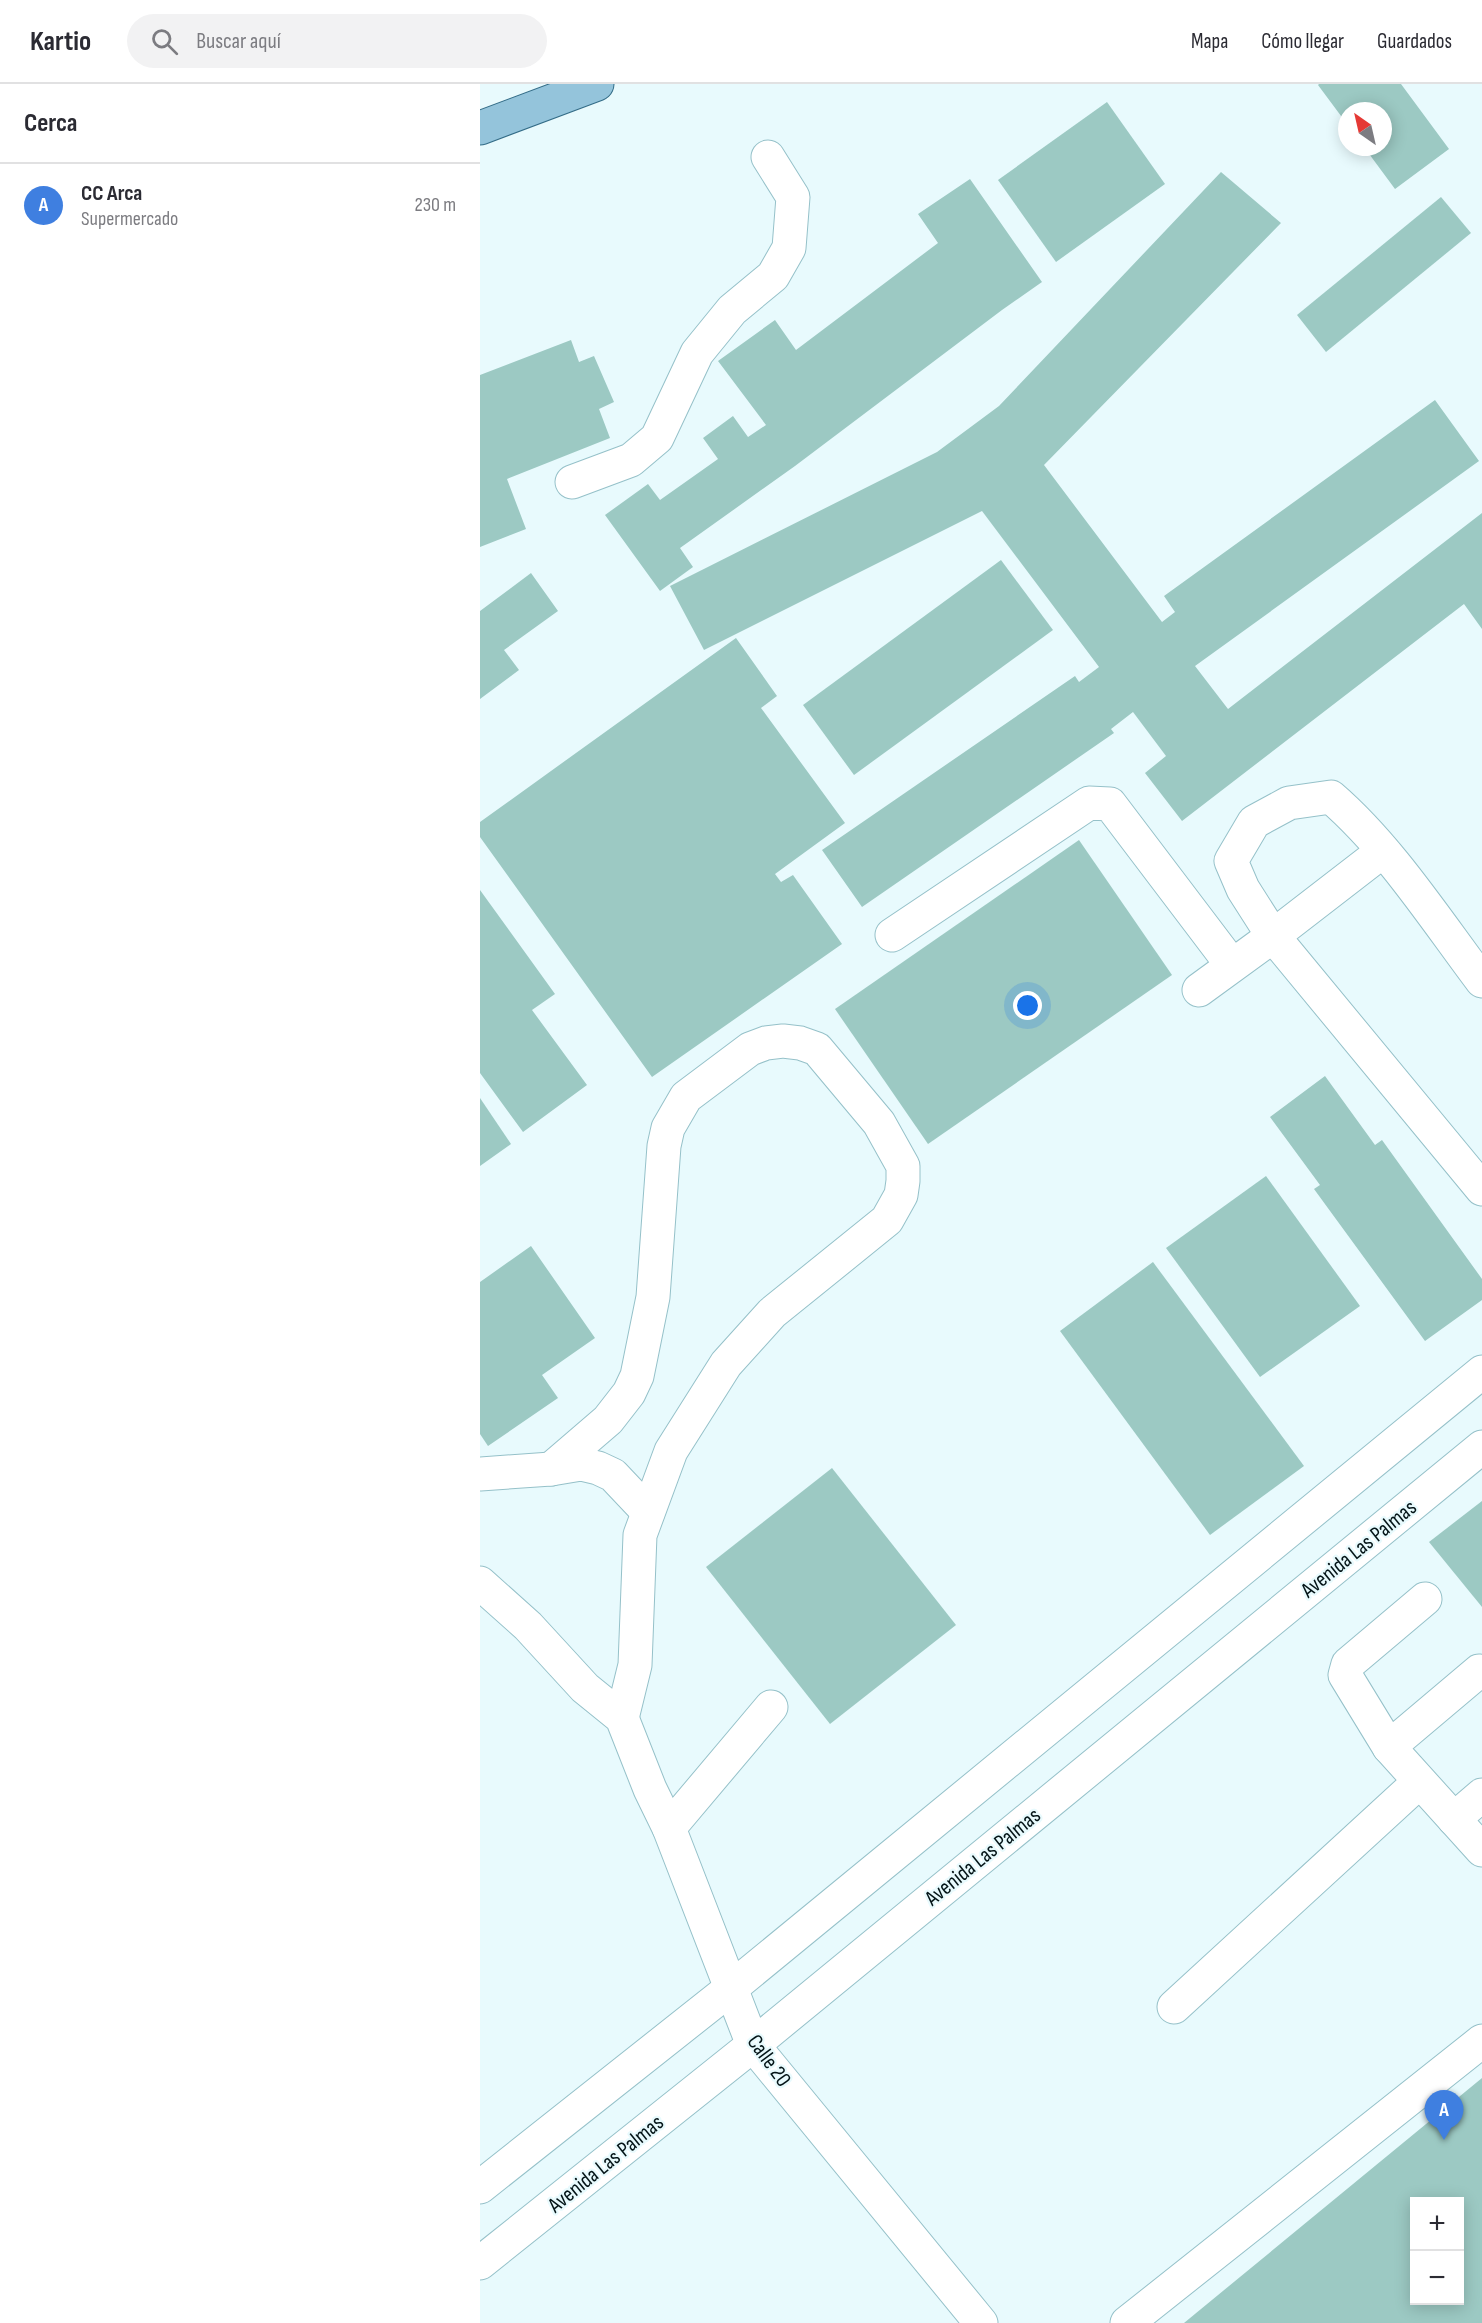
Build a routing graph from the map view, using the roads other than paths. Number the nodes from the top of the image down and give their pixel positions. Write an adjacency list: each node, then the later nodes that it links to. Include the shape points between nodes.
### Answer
1 (597, 84): 2 (main road)
2 (480, 128)
3 (768, 157): 4 (street, via 793,197 789,248 773,276 732,310 697,353 657,438 631,460)
4 (572, 482)
5 (1383, 851): 7 (street); 7 (street, via 1331,797 1289,802 1254,822 1231,861 1243,889); 9 (street)
6 (892, 935): 8 (street, via 1089,803 1110,804)
7 (1273, 936): 8 (street); 11 (street)
8 (1232, 965): 10 (street)
9 (1482, 981)
10 (1199, 990)
11 (1482, 1189)
12 (1482, 1372): 28 (street)
13 (1482, 1446): 31 (street, Avenida Las Palmas)
14 (551, 1469): 15 (street); 16 (street, via 581,1464 598,1468 613,1475); 16 (street, via 608,1420 637,1376 653,1297 664,1146 675,1112 686,1097 750,1049 783,1041 816,1049 884,1132 903,1166 901,1195 887,1220 772,1313 726,1364 671,1451)
15 (480, 1474)
16 (648, 1512): 21 (street, via 640,1535 635,1665)
17 (480, 1583): 21 (street, via 528,1626 585,1688)
18 (1425, 1599): 22 (street, via 1346,1669 1345,1675)
19 (1479, 1671): 22 (street)
20 (771, 1707): 26 (street)
21 (622, 1718): 26 (street, Calle 20)
22 (1389, 1747): 23 (street)
23 (1419, 1782): 25 (street); 29 (street)
24 (1482, 1795): 25 (street)
25 (1454, 1819): 27 (street)
26 (669, 1828): 28 (street, Calle 20)
27 (1482, 1850)
28 (730, 1989): 31 (street, Calle 20); 32 (street)
29 (1174, 2007)
30 (1482, 2041): 35 (street)
31 (753, 2045): 33 (street, Avenida Las Palmas); 34 (street, Calle 20)
32 (480, 2187)
33 (480, 2263)
34 (981, 2323)
35 (1127, 2323)

